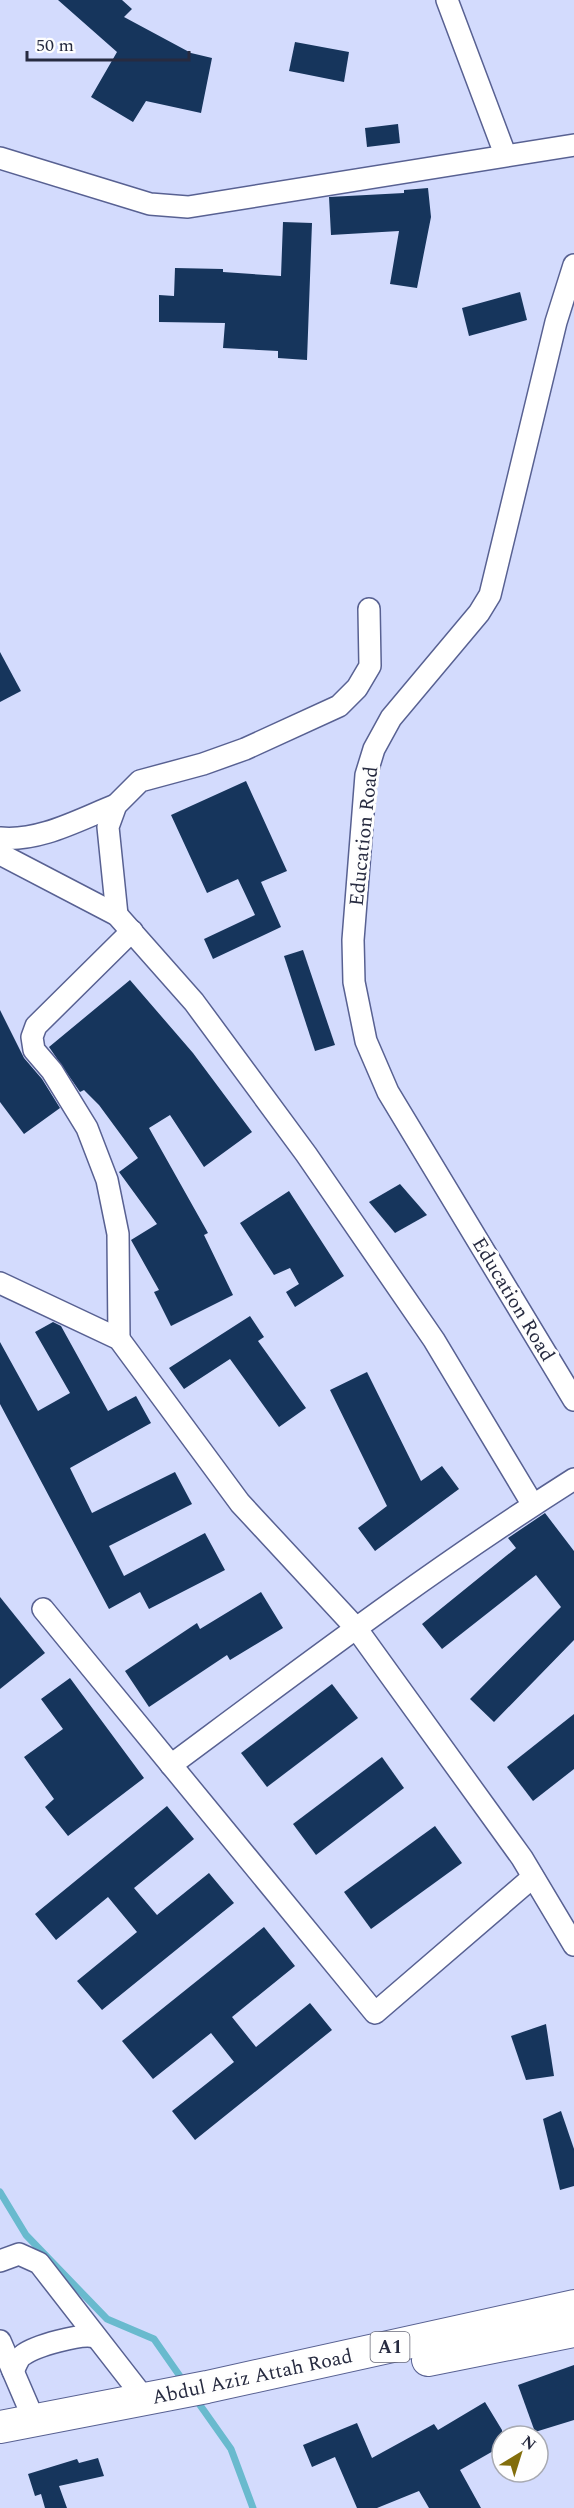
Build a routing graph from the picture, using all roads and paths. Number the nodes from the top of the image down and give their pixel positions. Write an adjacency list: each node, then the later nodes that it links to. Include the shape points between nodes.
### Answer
1 (447, 0): 3 (street)
2 (574, 145): 3 (street)
3 (506, 154): 4 (street, via 188,207 150,204)
4 (0, 158)
5 (574, 265): 14 (street, Education Road, via 556,322 490,595 391,718 374,748 366,775 353,940 354,982 366,1041 388,1092)
6 (369, 609): 7 (street, via 370,666 357,688 339,706 245,749 140,781)
7 (116, 805): 8 (street, via 54,830 18,840); 10 (street, via 108,826)
8 (0, 838)
9 (0, 854): 10 (street)
10 (117, 915): 11 (street)
11 (132, 931): 13 (street, via 36,1026 32,1036 34,1050 52,1071 87,1128 107,1180 118,1234); 16 (street, via 194,1002 306,1154 434,1340)
12 (0, 1283): 13 (street)
13 (119, 1339): 18 (street, via 240,1503)
14 (574, 1400)
15 (574, 1479): 16 (street)
16 (533, 1505): 18 (street)
17 (43, 1609): 19 (street)
18 (356, 1628): 19 (street); 20 (street)
19 (171, 1765): 20 (street, via 375,2013)
20 (533, 1877): 21 (street)
21 (574, 1945)
22 (0, 2261): 25 (street, via 19,2254 39,2264)
23 (574, 2306): 28 (highway, Abdul Aziz Attah Road / A1)
24 (574, 2331): 28 (highway, Abdul Aziz Attah Road / A1)
25 (95, 2337): 27 (street, via 80,2335 34,2350 22,2355); 29 (street)
26 (0, 2341): 27 (street)
27 (13, 2371): 30 (street)
28 (197, 2397): 29 (highway, Abdul Aziz Attah Road / A1); 32 (highway, Abdul Aziz Attah Road / A1)
29 (144, 2398): 30 (highway, Abdul Aziz Attah Road / A1)
30 (34, 2420): 31 (highway, Abdul Aziz Attah Road / A1)
31 (0, 2427)
32 (0, 2444)

